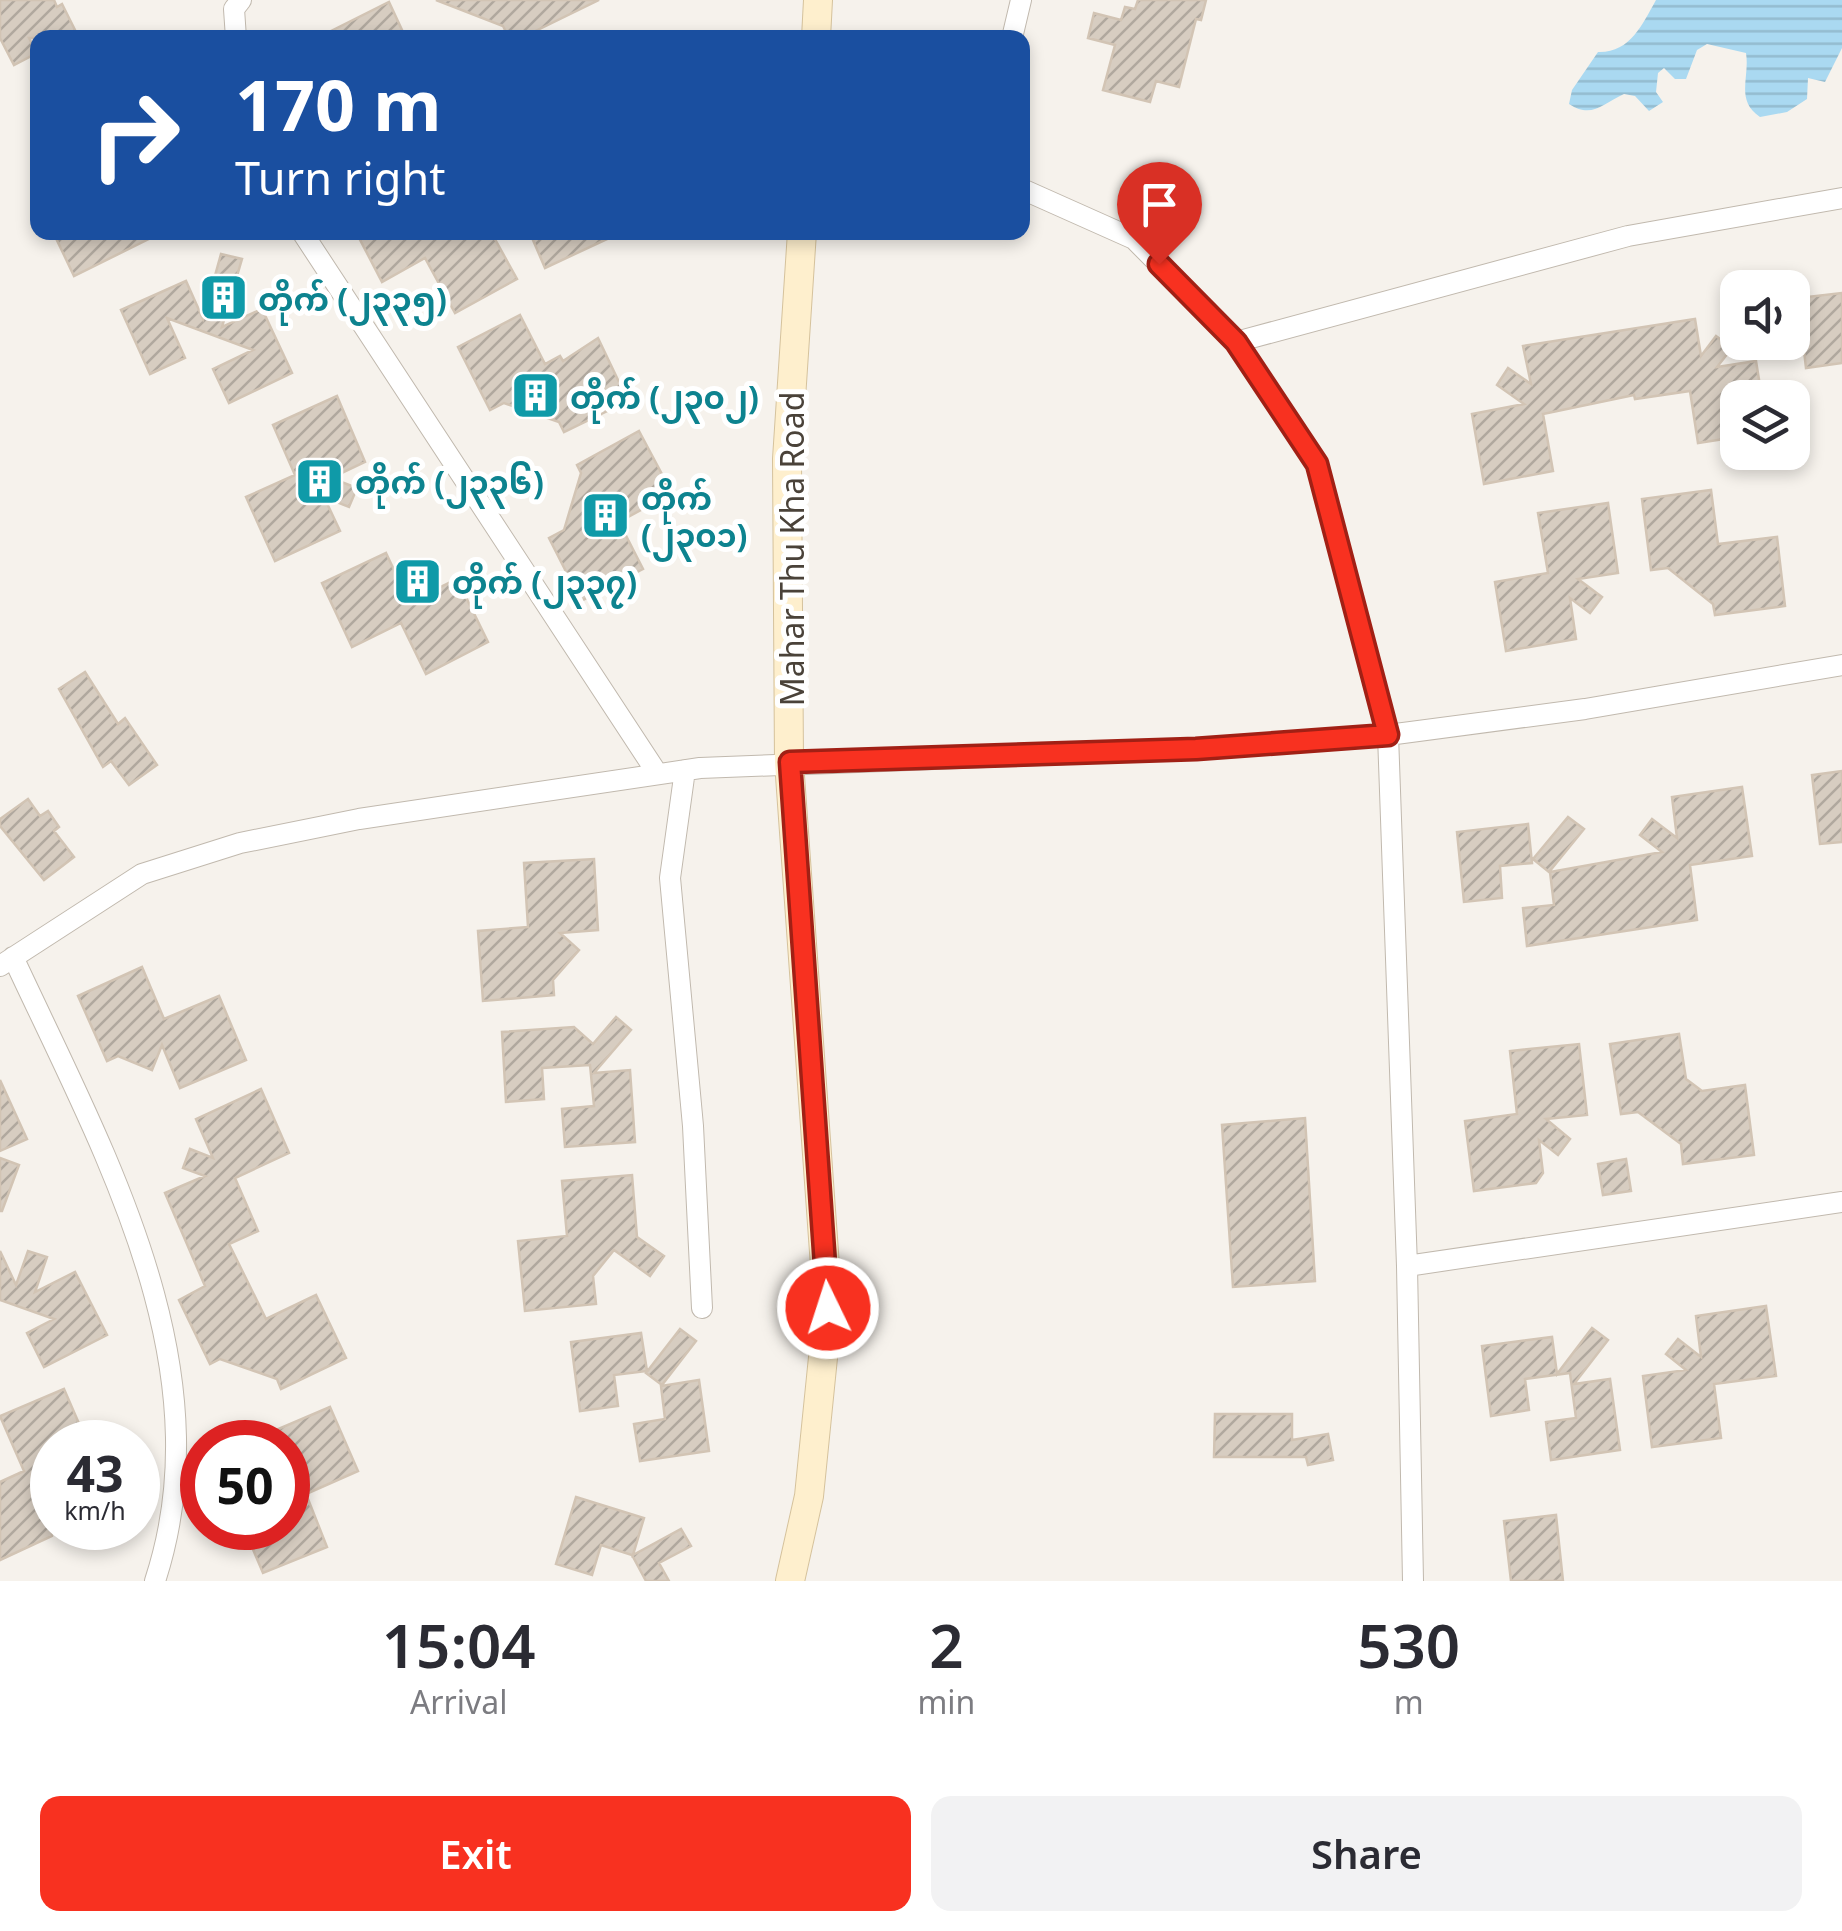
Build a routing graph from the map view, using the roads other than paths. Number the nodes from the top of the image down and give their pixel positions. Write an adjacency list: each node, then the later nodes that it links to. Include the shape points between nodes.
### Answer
1 (241, 0): 4 (street, via 234,9)
2 (818, 0): 5 (main road)
3 (1022, 0): 6 (street)
4 (235, 30)
5 (816, 30)
6 (1014, 30)
7 (1030, 192): 11 (street, via 1134,238)
8 (1842, 198): 11 (street, via 1628,236)
9 (307, 240): 16 (street)
10 (801, 240): 14 (main road, Mahar Thu Kha Road, via 787,460)
11 (1236, 342): 13 (street, via 1317,464)
12 (1842, 665): 13 (street)
13 (1388, 735): 14 (street, via 1196,749); 19 (street)
14 (790, 762): 15 (street); 22 (main road, Mahar Thu Kha Road, via 828,1308 809,1496)
15 (685, 770): 16 (street); 20 (street, via 670,878)
16 (657, 772): 17 (street, via 358,819 180,859 142,874)
17 (7, 962): 21 (street, via 108,1162 154,1282 172,1392 176,1474)
18 (1842, 1202): 19 (street)
19 (1408, 1266): 23 (street)
20 (702, 1308)
21 (155, 1581)
22 (790, 1581)
23 (1413, 1581)

